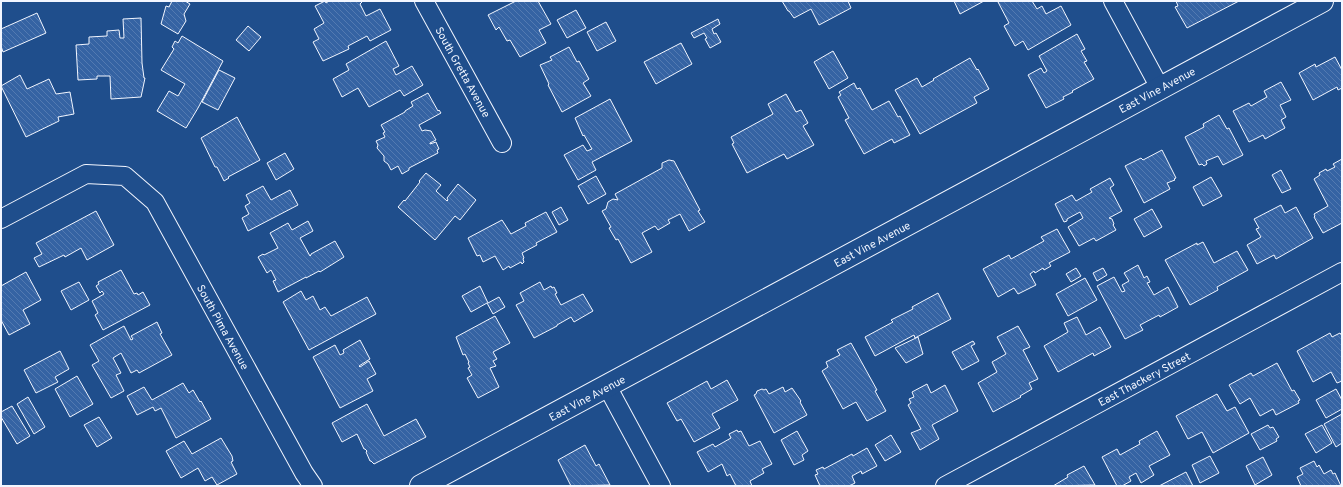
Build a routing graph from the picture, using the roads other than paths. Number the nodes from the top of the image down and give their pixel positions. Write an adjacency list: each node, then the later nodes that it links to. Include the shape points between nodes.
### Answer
1 (424, 1): 5 (street, South Gretta Avenue)
2 (1113, 1): 4 (street)
3 (1322, 1): 4 (street, East Vine Avenue)
4 (1160, 88): 8 (street, East Vine Avenue)
5 (502, 143)
6 (1, 219): 9 (street, South Pima Avenue, via 86,174 125,176 155,202)
7 (1342, 272): 12 (street, East Thackery Street)
8 (607, 386): 10 (street, East Vine Avenue); 11 (street)
9 (313, 486)
10 (421, 486)
11 (661, 486)
12 (945, 486)

